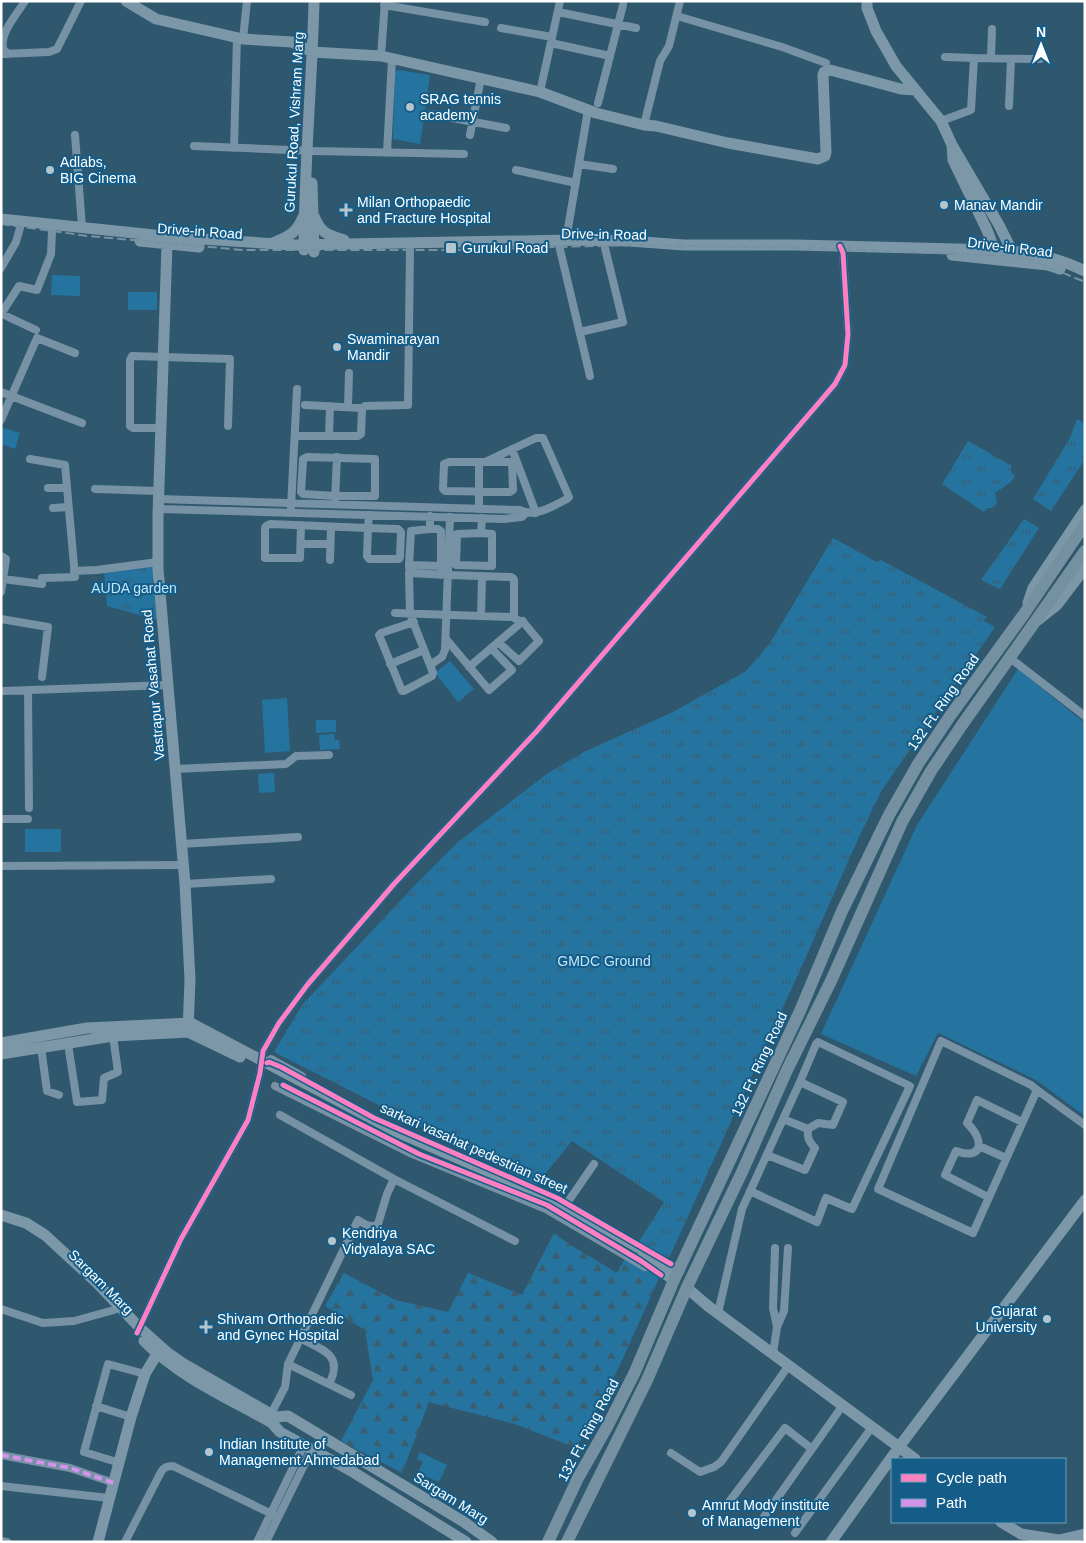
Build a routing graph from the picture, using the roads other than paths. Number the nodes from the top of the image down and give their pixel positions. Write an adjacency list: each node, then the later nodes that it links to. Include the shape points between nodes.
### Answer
1 (25, 1): 22 (street, via 4,34)
2 (81, 1): 22 (street, via 57,49)
3 (126, 1): 19 (street, via 156,19)
4 (247, 1): 19 (street)
5 (314, 1): 21 (street, Gurukul Road, Vishram Marg)
6 (321, 1): 21 (street, Gurukul Road, Vishram Marg)
7 (560, 1): 12 (street)
8 (680, 1): 13 (street)
9 (867, 1): 32 (street, via 876,31 896,66)
10 (384, 3): 14 (street); 24 (street)
11 (623, 5): 15 (street)
12 (558, 12): 15 (street); 20 (street)
13 (677, 16): 30 (street); 39 (street, via 669,46 660,61)
14 (485, 22)
15 (618, 24): 17 (street); 23 (street)
16 (501, 28): 20 (street)
17 (636, 28)
18 (992, 29): 27 (street)
19 (240, 38): 21 (street, via 292,42); 45 (street)
20 (552, 40): 23 (street); 33 (street)
21 (315, 52): 24 (street); 46 (street, Gurukul Road, Vishram Marg)
22 (5, 54)
23 (610, 56): 35 (street)
24 (387, 57): 31 (street); 47 (street)
25 (945, 57): 26 (street)
26 (974, 58): 27 (street); 37 (street, via 971,110)
27 (991, 58): 28 (street)
28 (1011, 59): 29 (street); 34 (street)
29 (1040, 59)
30 (826, 63)
31 (481, 78): 33 (street); 38 (street)
32 (916, 90): 37 (street); 39 (street, via 830,70 824,72 826,152 818,160)
33 (540, 92): 35 (street)
34 (1009, 106)
35 (593, 107): 39 (street); 49 (street)
36 (431, 114): 38 (street)
37 (941, 121): 43 (street)
38 (472, 122): 40 (street); 42 (street)
39 (644, 125)
40 (506, 128)
41 (75, 135): 56 (street)
42 (470, 135)
43 (952, 145): 67 (street); 68 (street, via 953,160)
44 (194, 146): 45 (street)
45 (234, 148): 46 (street)
46 (309, 151): 47 (street); 53 (street, Gurukul Road, Vishram Marg)
47 (387, 153): 48 (street)
48 (464, 154)
49 (579, 164): 50 (street); 52 (street)
50 (614, 169)
51 (516, 170): 52 (street)
52 (576, 183): 59 (street)
53 (309, 214): 60 (street, via 291,236); 61 (street, via 328,235); 63 (street, Gurukul Road, Vishram Marg)
54 (1, 219): 56 (street, Drive-in Road)
55 (1, 226): 57 (street, Drive-in Road)
56 (82, 227): 60 (street, Drive-in Road)
57 (20, 228): 58 (street, Drive-in Road); 70 (street)
58 (52, 231): 62 (street, Drive-in Road); 73 (street, via 52,254 37,290 19,286)
59 (561, 243): 61 (street, Drive-in Road); 64 (street, Drive-in Road); 65 (street, Drive-in Road); 66 (street, Drive-in Road, via 629,241); 75 (street)
60 (272, 244): 63 (street, Drive-in Road)
61 (354, 244): 63 (street, Drive-in Road)
62 (167, 245): 63 (street, Drive-in Road); 77 (street, Vastrapur Vasahat Road)
63 (309, 248): 65 (street, Drive-in Road)
64 (605, 248): 66 (street, Drive-in Road, via 684,252); 75 (street, via 623,322)
65 (410, 250): 86 (street, via 408,405)
66 (841, 250): 68 (street, Drive-in Road); 177 (street, via 848,334 845,365 835,384 536,732 394,884 308,984 270,1036 263,1051)
67 (1013, 251): 68 (street); 69 (street); 71 (street, via 1028,252)
68 (997, 255): 69 (street, Drive-in Road)
69 (1017, 263): 72 (street, Drive-in Road, via 1048,265)
70 (1, 268)
71 (1085, 271)
72 (1085, 278)
73 (2, 314): 74 (street)
74 (36, 330)
75 (580, 332): 79 (street)
76 (74, 353): 82 (street, via 37,338)
77 (164, 356): 89 (street, via 230,359); 90 (street, Vastrapur Vasahat Road); 90 (street, via 135,355 130,360 130,426)
78 (349, 373): 85 (street)
79 (590, 376)
80 (296, 389): 91 (street)
81 (1, 392): 82 (street)
82 (12, 396): 87 (street); 88 (street)
83 (305, 405): 84 (street)
84 (330, 406): 85 (street); 92 (street)
85 (348, 406): 92 (street, via 362,408 361,434)
86 (365, 406)
87 (1, 420)
88 (82, 423)
89 (228, 426)
90 (162, 428): 101 (street, Vastrapur Vasahat Road)
91 (295, 436): 92 (street); 104 (street)
92 (329, 436)
93 (512, 449): 96 (street); 109 (street); 109 (street, via 543,438 569,496 568,500)
94 (337, 457): 102 (street); 102 (street, via 303,459 301,492); 103 (street, via 374,459 375,496)
95 (30, 459): 98 (street, via 65,465)
96 (482, 462): 100 (street); 100 (street, via 512,462 513,490); 100 (street, via 447,462 443,472 445,491)
97 (48, 488): 98 (street)
98 (67, 488): 105 (street)
99 (95, 489): 101 (street)
100 (479, 491): 107 (street)
101 (159, 499): 104 (street); 110 (street); 127 (street, Vastrapur Vasahat Road)
102 (335, 500): 103 (street); 104 (street)
103 (368, 501): 107 (street)
104 (291, 502): 110 (street)
105 (68, 507): 106 (street); 132 (street)
106 (54, 508)
107 (478, 509): 111 (street)
108 (1085, 510): 141 (street, via 1033,588)
109 (536, 512): 111 (street)
110 (291, 513): 112 (street)
111 (526, 513): 115 (street, via 522,517)
112 (369, 515): 113 (street); 119 (street)
113 (430, 516): 114 (street); 120 (street)
114 (450, 517): 115 (street); 133 (street)
115 (482, 518): 121 (street)
116 (1085, 524): 141 (main road, 132 Ft. Ring Road)
117 (301, 525): 118 (street); 122 (street); 122 (street, via 266,526 264,556 267,559 299,559)
118 (331, 527): 119 (street); 123 (street)
119 (368, 528): 119 (street, via 400,530 400,558 369,559)
120 (430, 529): 128 (street, via 441,531); 131 (street, via 413,529 410,532)
121 (481, 533): 129 (street, via 492,534); 129 (street, via 457,534 456,564)
122 (301, 544): 123 (street)
123 (330, 544): 126 (street)
124 (1085, 551): 147 (main road, 132 Ft. Ring Road)
125 (1, 556): 136 (street, via 6,559)
126 (330, 560)
127 (158, 562): 132 (street); 156 (street, Vastrapur Vasahat Road)
128 (441, 566): 131 (street); 133 (street)
129 (492, 566): 135 (street, via 498,568)
130 (1085, 568): 147 (street, via 1057,605)
131 (409, 569): 133 (street); 139 (street)
132 (74, 572): 136 (street, via 75,577 42,578 42,584)
133 (445, 575): 134 (street); 140 (street)
134 (482, 576): 135 (street); 142 (street)
135 (501, 577): 144 (street, via 514,580)
136 (3, 579): 137 (street)
137 (1, 592)
138 (395, 613): 139 (street)
139 (410, 614): 140 (street); 146 (street)
140 (447, 614): 142 (street); 148 (street)
141 (1024, 614): 201 (main road, 132 Ft. Ring Road, via 950,716 889,815 842,911 800,1011)
142 (481, 616): 144 (street)
143 (1, 618): 155 (street, via 48,627)
144 (514, 618): 145 (street)
145 (522, 621): 149 (street); 149 (street, via 539,641 520,660)
146 (414, 622): 150 (street); 152 (street, via 379,635)
147 (1034, 624): 151 (main road, 132 Ft. Ring Road)
148 (446, 639): 153 (street, via 444,656); 154 (street)
149 (494, 645): 154 (street); 154 (street, via 512,670 491,690)
150 (424, 650): 152 (street); 153 (street)
151 (1010, 658): 159 (street); 203 (main road, 132 Ft. Ring Road, via 931,771 902,822)
152 (390, 664): 153 (street, via 403,691 432,676)
153 (430, 665)
154 (469, 667)
155 (42, 677)
156 (168, 685): 157 (street); 161 (street, Vastrapur Vasahat Road)
157 (28, 690): 158 (street); 162 (street)
158 (4, 691)
159 (1085, 716)
160 (330, 755): 161 (street, via 296,756 286,764)
161 (175, 769): 166 (street, Vastrapur Vasahat Road)
162 (29, 808)
163 (1, 819): 164 (street)
164 (28, 820)
165 (298, 837): 166 (street)
166 (181, 844): 167 (street, Vastrapur Vasahat Road)
167 (182, 864): 168 (street); 170 (street, Vastrapur Vasahat Road)
168 (1, 866)
169 (270, 879): 170 (street)
170 (185, 884): 171 (street, Vastrapur Vasahat Road)
171 (189, 1027): 172 (street); 173 (street, via 87,1028); 177 (street, via 231,1052)
172 (113, 1036): 174 (street); 174 (street, via 118,1072 104,1078 102,1100 76,1102)
173 (1, 1043)
174 (68, 1044): 175 (street)
175 (41, 1047): 176 (street); 181 (street, via 47,1091)
176 (1, 1054)
177 (263, 1064): 195 (street, via 396,1132); 201 (street, via 402,1142 550,1204 635,1254); 208 (street, via 248,1120 181,1239)
178 (800, 1082): 183 (street); 186 (street, via 843,1102 833,1124 818,1122); 192 (street, via 818,1042 910,1086 852,1209 826,1198 817,1222)
179 (275, 1086): 202 (street, via 410,1153 546,1209)
180 (1037, 1090): 184 (street); 185 (street); 193 (street, via 941,1041 878,1188 972,1233)
181 (59, 1095)
182 (280, 1115): 191 (street)
183 (783, 1119): 186 (street); 188 (street)
184 (1022, 1122): 187 (street, via 977,1100 967,1123 980,1140); 189 (street)
185 (1085, 1125)
186 (808, 1129): 188 (street, via 809,1143 815,1148 805,1170)
187 (979, 1146): 189 (street); 193 (street, via 966,1155 956,1151 945,1176)
188 (767, 1155): 192 (street)
189 (1006, 1158): 193 (street)
190 (594, 1164): 195 (street)
191 (394, 1179): 198 (street); 209 (street, via 378,1224 370,1227 358,1220)
192 (750, 1191): 206 (street, via 742,1209)
193 (988, 1197)
194 (1085, 1200): 223 (street)
195 (566, 1204): 201 (street)
196 (1, 1215): 208 (street, Sargam Marg, via 45,1235 96,1282)
197 (1, 1222): 205 (street, Sargam Marg, via 24,1229 42,1240)
198 (515, 1241)
199 (775, 1248): 207 (street, via 773,1308)
200 (788, 1248): 207 (street, via 784,1310)
201 (675, 1271): 248 (main road, 132 Ft. Ring Road, via 634,1374)
202 (661, 1276)
203 (687, 1288): 206 (street); 249 (main road, 132 Ft. Ring Road, via 647,1380)
204 (1, 1309): 205 (street, via 43,1323 74,1321)
205 (114, 1310): 208 (street, Sargam Marg)
206 (718, 1313): 211 (street)
207 (776, 1327): 211 (street)
208 (139, 1331): 210 (street, Sargam Marg)
209 (301, 1339): 212 (street); 215 (street, via 332,1358 334,1369)
210 (160, 1351): 214 (street); 220 (street, Sargam Marg)
211 (773, 1354): 213 (street)
212 (288, 1364): 215 (street); 220 (street, via 286,1388)
213 (789, 1365): 217 (street); 225 (street, via 721,1462 700,1472)
214 (146, 1374): 218 (street, via 108,1364); 219 (street)
215 (329, 1384): 216 (street)
216 (352, 1395)
217 (843, 1405): 221 (street); 224 (street)
218 (96, 1406): 219 (street); 228 (street, via 84,1452)
219 (131, 1417): 228 (street)
220 (273, 1418): 222 (street, Sargam Marg, via 280,1432); 247 (street, Sargam Marg, via 288,1416)
221 (872, 1427): 223 (street); 236 (street)
222 (307, 1442): 233 (street); 244 (street, Sargam Marg); 245 (street); 246 (street, via 402,1489)
223 (899, 1446): 227 (street); 250 (street)
224 (812, 1449): 232 (street, via 785,1428); 235 (street)
225 (671, 1453)
226 (1, 1456): 229 (street, via 70,1468)
227 (914, 1458)
228 (120, 1463): 229 (street)
229 (114, 1483): 231 (street)
230 (1, 1486): 231 (street)
231 (109, 1498): 240 (street)
232 (729, 1502)
233 (275, 1515): 241 (street, via 169,1466 161,1472); 242 (street); 243 (street)
234 (1003, 1523): 237 (street, via 1021,1534 1059,1540)
235 (759, 1524)
236 (795, 1533)
237 (1085, 1534)
238 (1, 1541): 239 (street)
239 (7, 1542)
240 (98, 1542)
241 (125, 1542)
242 (257, 1542)
243 (266, 1542)
244 (466, 1542)
245 (475, 1542)
246 (485, 1542)
247 (492, 1542)
248 (548, 1542)
249 (566, 1542)
250 (831, 1542)

